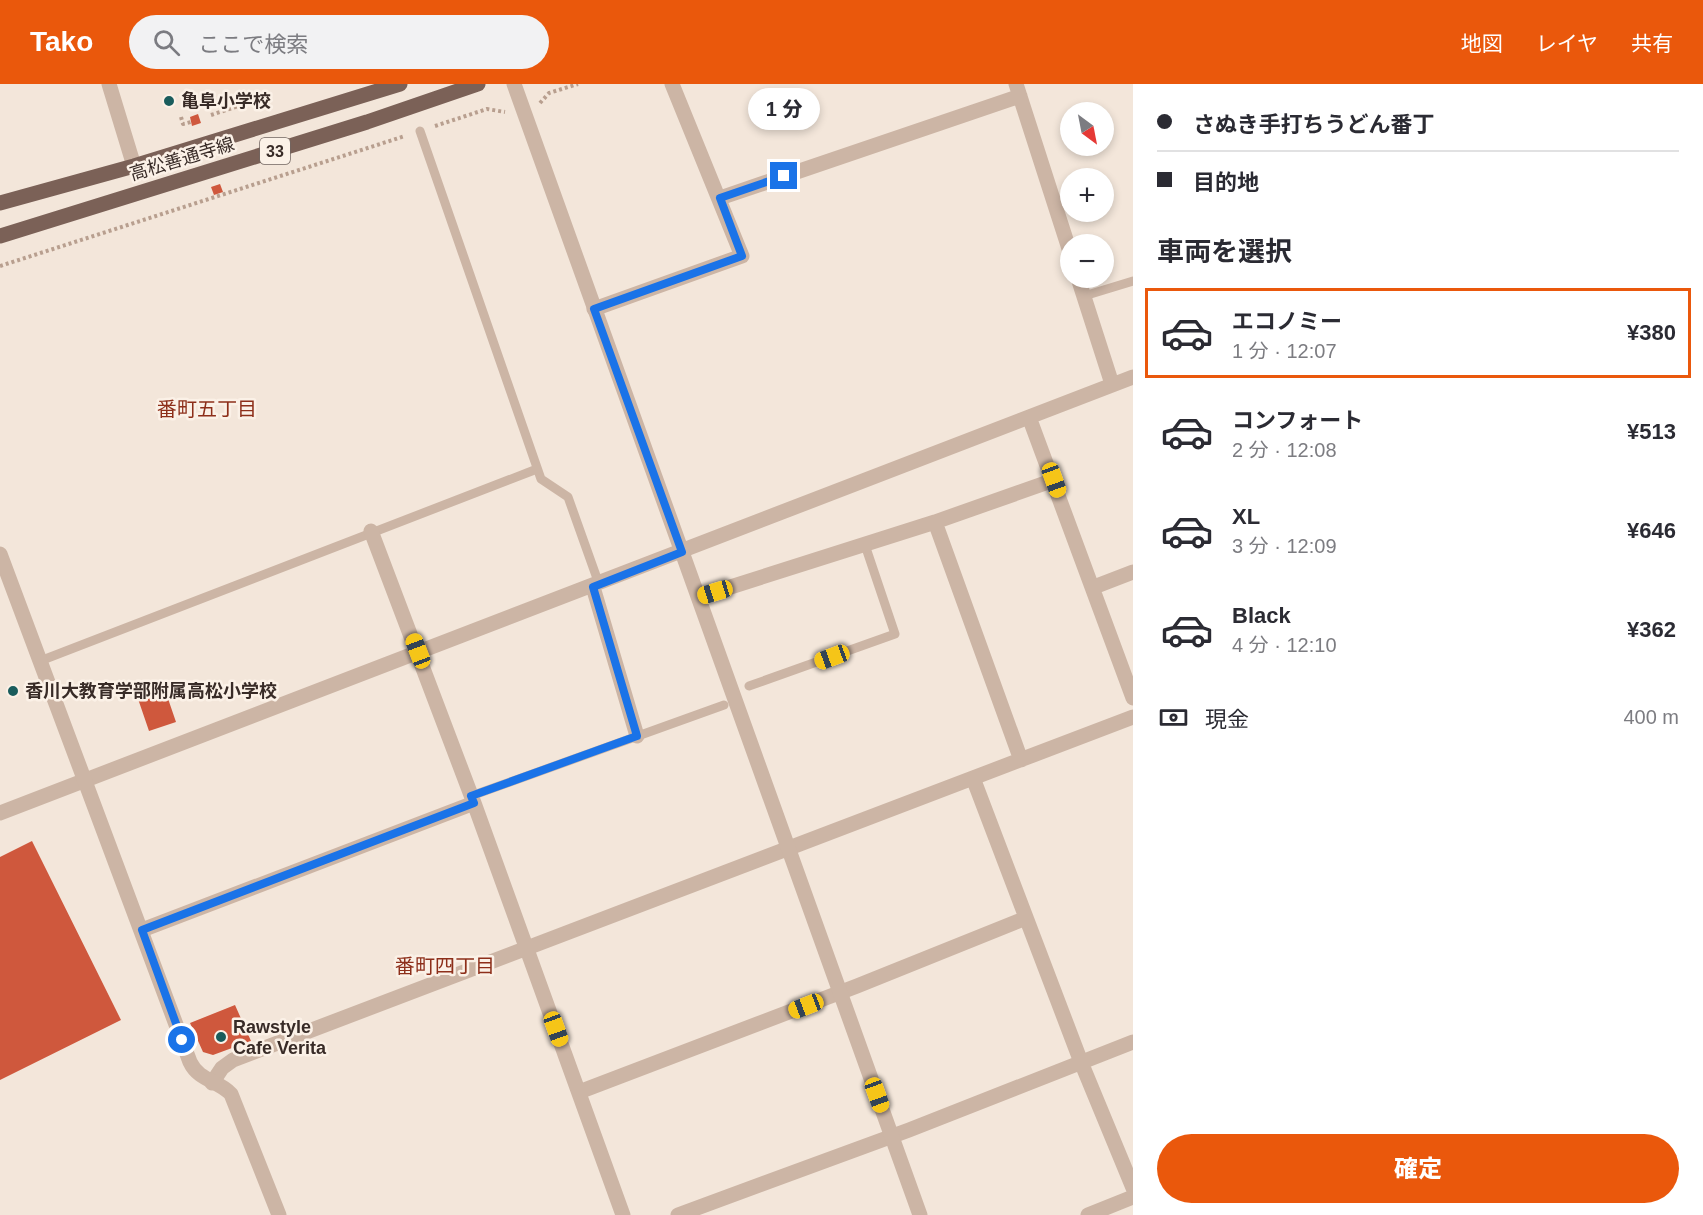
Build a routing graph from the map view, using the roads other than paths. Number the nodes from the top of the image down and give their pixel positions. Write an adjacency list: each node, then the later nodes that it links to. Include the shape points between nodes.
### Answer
1 (109, 84): 8 (street)
2 (400, 84): 8 (main road, 高松善通寺線 / 33)
3 (478, 84): 12 (main road, 高松善通寺線 / 33)
4 (514, 84): 16 (street)
5 (672, 84): 9 (street)
6 (1018, 90): 9 (street); 11 (street)
7 (420, 131): 20 (lane)
8 (134, 166): 10 (main road, 高松善通寺線 / 33)
9 (720, 198): 16 (street, via 742,256)
10 (0, 203)
11 (1064, 234)
12 (0, 236)
13 (1133, 281): 15 (lane)
14 (1081, 288): 15 (street)
15 (1084, 296): 18 (street)
16 (594, 309): 25 (street)
17 (1133, 377): 18 (street)
18 (1112, 384): 19 (street)
19 (1029, 417): 21 (street); 25 (street)
20 (537, 468): 23 (lane); 28 (lane, via 541,479 568,497)
21 (1054, 480): 22 (street); 29 (street)
22 (936, 522): 24 (street); 38 (street)
23 (371, 531): 31 (street); 32 (lane)
24 (865, 545): 30 (street); 33 (lane, via 895,634)
25 (682, 552): 28 (street); 30 (street)
26 (0, 554): 32 (street)
27 (1133, 572): 29 (street)
28 (596, 585): 31 (street); 37 (street)
29 (1094, 587): 34 (street)
30 (699, 597): 43 (street)
31 (418, 651): 40 (street); 41 (street)
32 (40, 661): 40 (street)
33 (749, 686)
34 (1133, 698)
35 (724, 705): 37 (lane)
36 (1133, 717): 38 (street)
37 (637, 736): 41 (lane)
38 (1021, 760): 39 (street)
39 (973, 778): 43 (street); 44 (street)
40 (85, 781): 42 (street); 45 (street)
41 (473, 800): 45 (street); 46 (street)
42 (0, 813)
43 (789, 848): 46 (street); 47 (street)
44 (1026, 918): 47 (street); 49 (street)
45 (142, 930): 50 (street, via 190,1062 200,1077)
46 (526, 946): 50 (street, via 233,1060); 51 (street)
47 (840, 992): 51 (street); 52 (street)
48 (1133, 1042): 49 (street)
49 (1081, 1062): 52 (street); 53 (street)
50 (212, 1083): 55 (street, via 231,1094)
51 (579, 1092): 56 (street)
52 (891, 1136): 57 (street); 58 (street)
53 (1133, 1188)
54 (1133, 1197): 59 (street)
55 (279, 1215)
56 (623, 1215)
57 (678, 1215)
58 (920, 1215)
59 (1088, 1215)

